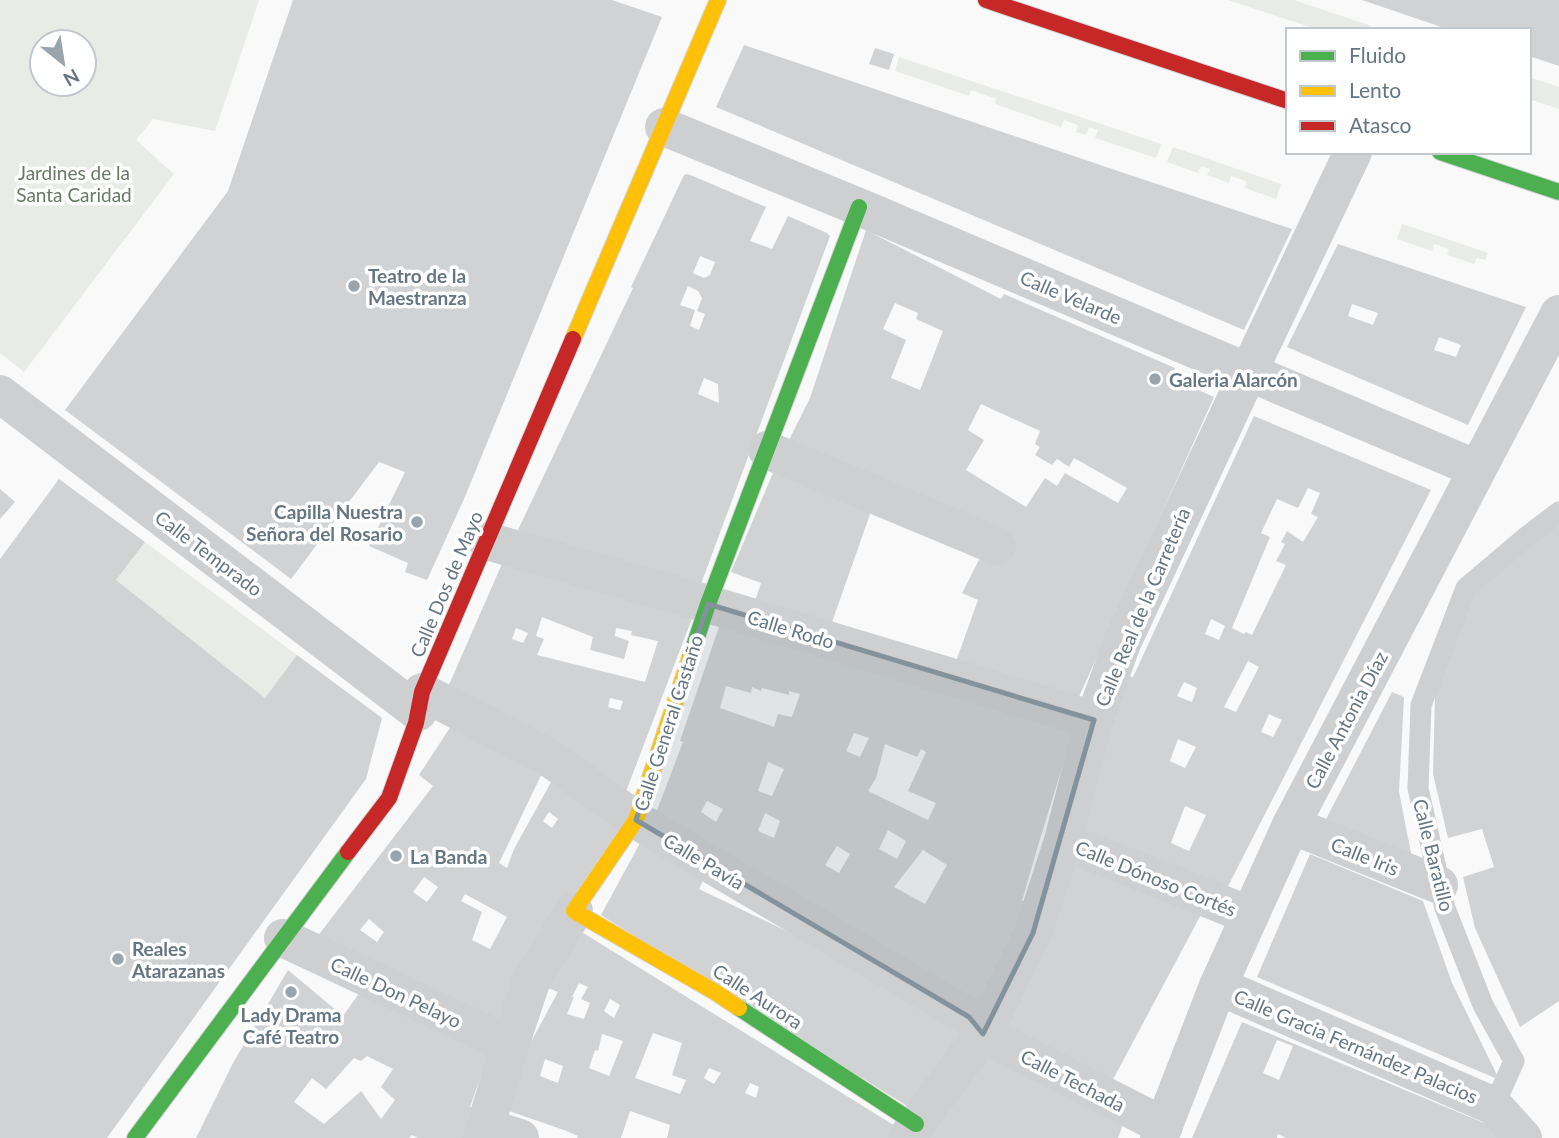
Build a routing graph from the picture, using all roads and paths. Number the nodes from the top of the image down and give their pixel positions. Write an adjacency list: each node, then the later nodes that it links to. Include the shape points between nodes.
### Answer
1 (718, 0): 4 (street, Calle Dos de Mayo)
2 (986, 0): 3 (street)
3 (1286, 100)
4 (664, 127): 8 (street, Calle Velarde); 15 (street, Calle Dos de Mayo)
5 (1352, 154): 10 (street, Calle Real de la Carretería)
6 (1446, 154): 7 (street)
7 (1559, 192)
8 (859, 207): 10 (street, Calle Velarde); 12 (street, Calle General Castaño)
9 (1559, 314): 13 (street, Calle Antonia Díaz)
10 (1248, 373): 13 (street, Calle Velarde); 19 (street, Calle Real de la Carretería, via 1122,643)
11 (0, 394): 18 (street, Calle Temprado)
12 (767, 450): 16 (street); 17 (street, Calle General Castaño)
13 (1477, 469): 21 (street, Calle Antonia Díaz)
14 (1559, 512): 23 (lane, Calle Baratillo, via 1466,588 1421,705 1418,788)
15 (487, 541): 17 (street, Calle Rodo); 18 (street, Calle Dos de Mayo)
16 (997, 546)
17 (708, 604): 19 (street, Calle Rodo); 20 (street, Calle General Castaño)
18 (420, 702): 20 (street, Calle Pavía, via 548,757); 26 (street, Calle Dos de Mayo, via 389,798)
19 (1094, 720): 22 (street, Calle Real de la Carretería)
20 (636, 820): 24 (street, Calle General Castaño); 28 (street, Calle Pavía, via 969,1017)
21 (1291, 825): 23 (street, Calle Iris); 25 (street, Calle Antonia Díaz)
22 (1063, 841): 25 (street, Calle Dónoso Cortés); 28 (street, Calle Real de la Carretería, via 1033,933)
23 (1439, 885): 30 (lane, Calle Baratillo, via 1483,1005 1514,1061)
24 (574, 911): 29 (street, Calle General Castaño, via 531,982); 31 (street, Calle Aurora, via 715,992)
25 (1249, 915): 27 (street, Calle Antonia Díaz)
26 (283, 938): 29 (street, Calle Don Pelayo); 34 (street, Calle Dos de Mayo)
27 (1218, 986): 30 (street, Calle Gracia Fernández Palacios); 32 (street, Calle Antonia Díaz)
28 (983, 1034): 31 (street, Calle Real de la Carretería); 32 (street, Calle Techada)
29 (509, 1045): 33 (street, Calle General Castaño)
30 (1494, 1106): 35 (street, Calle Gracia Fernández Palacios)
31 (911, 1131)
32 (1162, 1132)
33 (496, 1134)
34 (140, 1136)
35 (1523, 1138)

